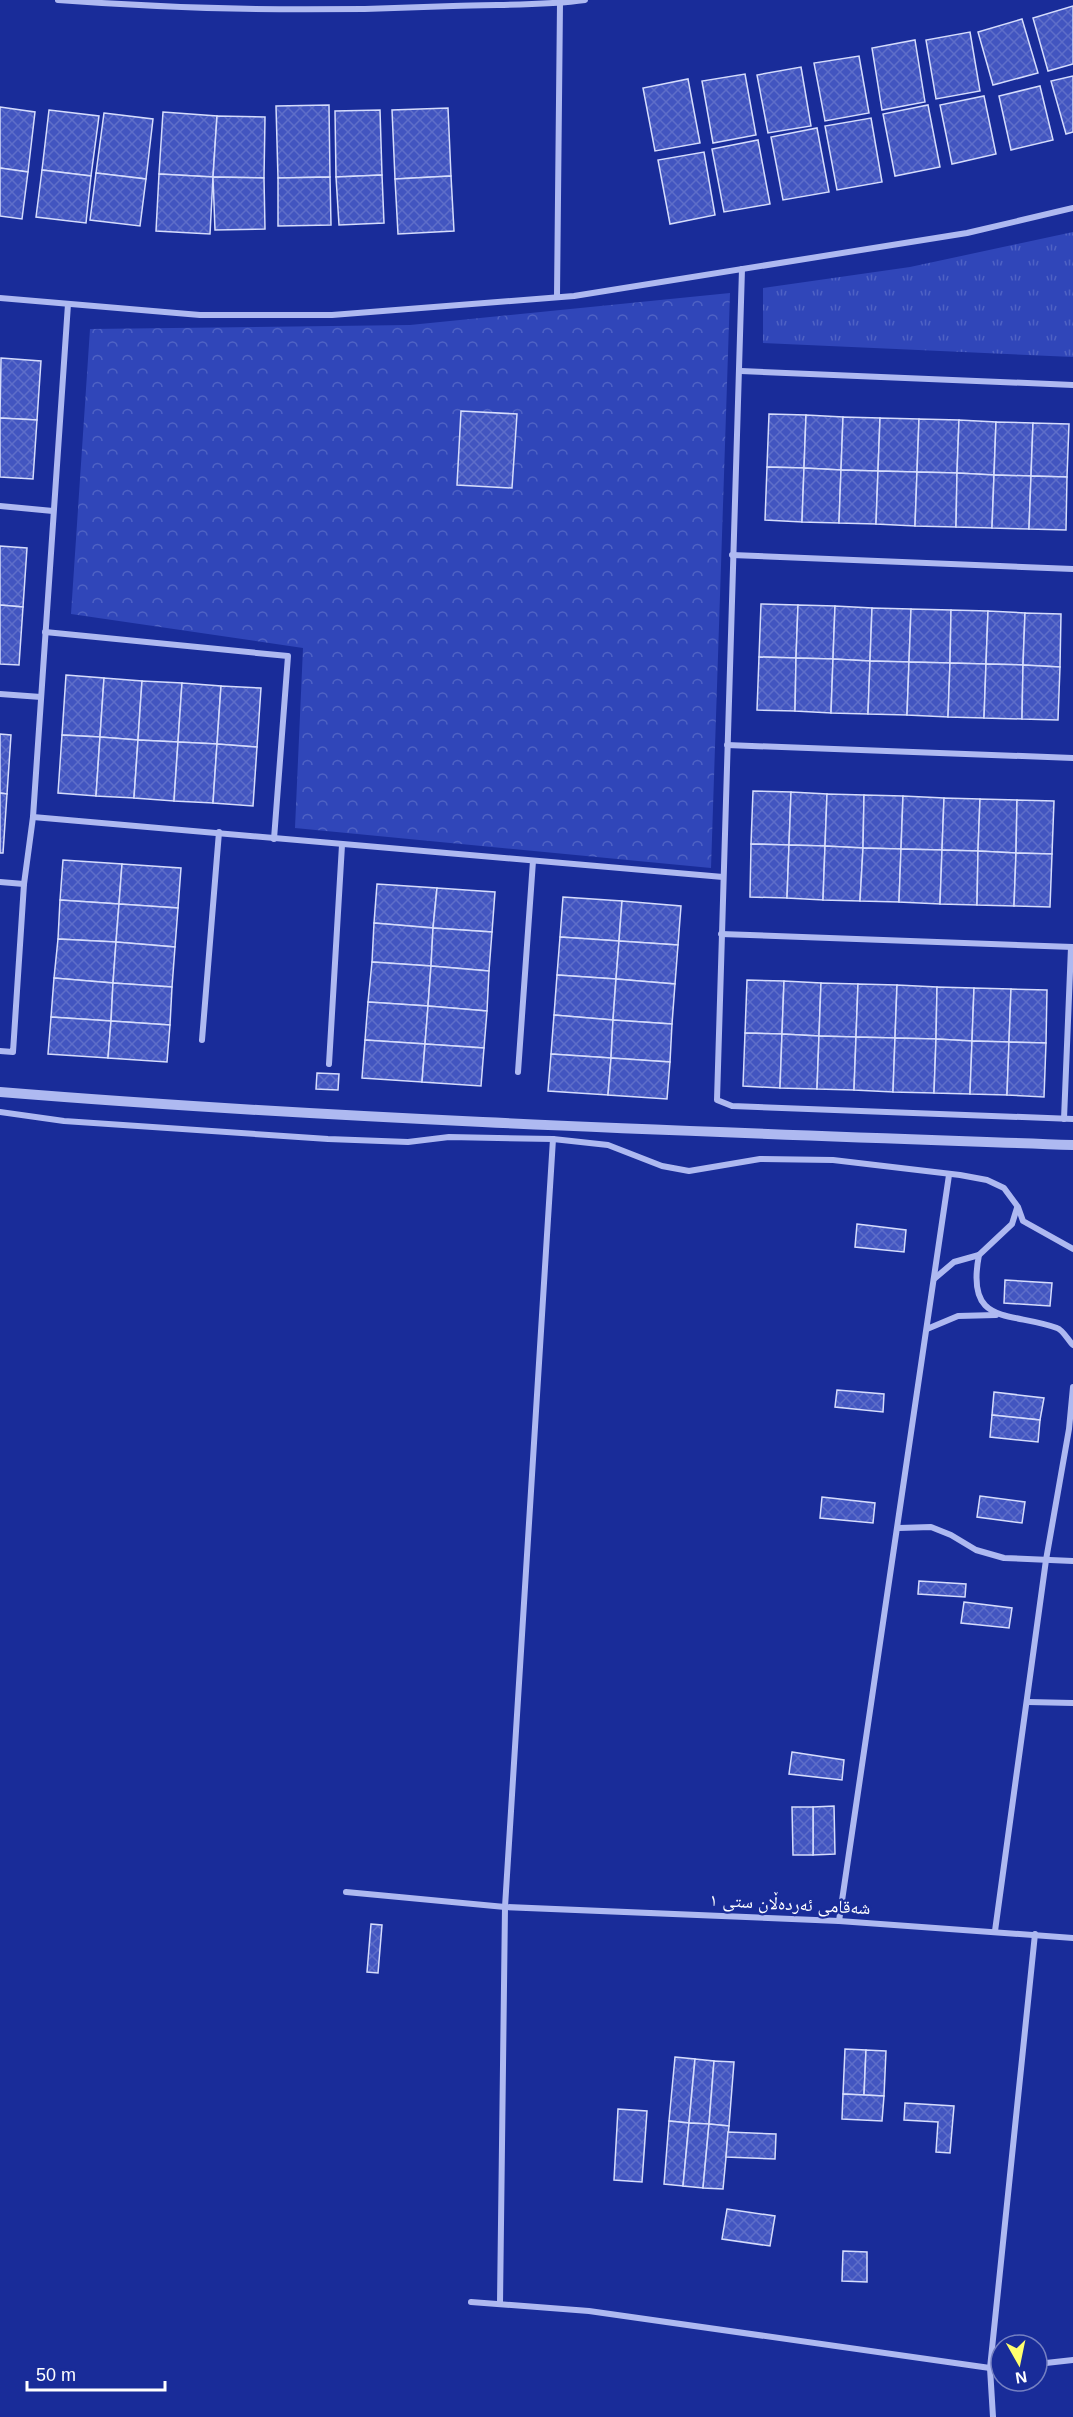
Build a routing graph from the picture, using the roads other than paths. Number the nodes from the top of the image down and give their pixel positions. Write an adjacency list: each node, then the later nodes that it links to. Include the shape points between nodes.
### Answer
1 (58, 0): 3 (street, via 251,11)
2 (585, 0): 4 (street)
3 (466, 3): 4 (street)
4 (560, 3): 7 (street)
5 (1073, 208): 6 (street, via 967,233)
6 (742, 269): 7 (street); 10 (street)
7 (557, 296): 9 (street, via 332,315 200,315)
8 (0, 298): 9 (street)
9 (68, 304): 13 (street)
10 (741, 371): 11 (street); 14 (street)
11 (1073, 385)
12 (0, 506): 13 (street)
13 (52, 510): 16 (street)
14 (732, 555): 15 (street); 19 (street)
15 (1073, 569)
16 (45, 632): 18 (street); 23 (street, via 288,656)
17 (0, 694): 18 (street)
18 (41, 698): 21 (street)
19 (727, 745): 20 (street); 26 (street)
20 (1073, 758)
21 (33, 817): 22 (street); 28 (street)
22 (219, 832): 23 (street); 31 (street)
23 (274, 838): 24 (street)
24 (342, 845): 25 (street); 33 (street)
25 (533, 861): 26 (street); 34 (street)
26 (723, 877): 29 (street)
27 (0, 882): 28 (street)
28 (24, 884): 32 (street, via 13,1052)
29 (721, 934): 30 (street); 37 (street, via 716,1093 723,1104)
30 (1072, 947): 37 (street)
31 (202, 1040)
32 (0, 1051)
33 (329, 1064)
34 (518, 1072)
35 (0, 1092): 40 (street, via 156,1105 652,1130)
36 (0, 1112): 39 (street, via 64,1121 328,1139)
37 (1064, 1119): 38 (street)
38 (1073, 1119)
39 (553, 1139): 41 (street, via 608,1145 662,1166 689,1171 760,1159 833,1160); 57 (street)
40 (1073, 1145)
41 (950, 1175): 42 (street, via 987,1180 1004,1188); 45 (street)
42 (1018, 1205): 43 (street, via 1023,1221); 44 (street, via 1012,1224)
43 (1073, 1248)
44 (980, 1255): 45 (street, via 954,1262); 46 (street, via 976,1287 982,1301)
45 (934, 1279): 47 (street)
46 (997, 1315): 47 (street, via 958,1316); 48 (street, via 1059,1329)
47 (927, 1329): 51 (street)
48 (1073, 1345)
49 (1073, 1387): 50 (street)
50 (1071, 1429): 52 (street)
51 (899, 1528): 52 (street, via 931,1527 976,1550 1004,1558); 58 (street)
52 (1046, 1560): 53 (street); 54 (street)
53 (1073, 1561)
54 (1028, 1702): 55 (street); 59 (street)
55 (1073, 1703)
56 (346, 1892): 57 (street, شەقامی ئەردەڵان ستی ١)
57 (505, 1907): 58 (street, شەقامی ئەردەڵان ستی ١); 63 (street)
58 (839, 1921): 59 (street, شەقامی ئەردەڵان ستی ١)
59 (996, 1931): 60 (street, شەقامی ئەردەڵان ستی ١)
60 (1035, 1934): 61 (street, شەقامی ئەردەڵان ستی ١); 64 (street)
61 (1073, 1938)
62 (471, 2302): 63 (street)
63 (500, 2303): 67 (street, via 588,2311)
64 (994, 2333)
65 (1073, 2360): 66 (street)
66 (1049, 2363)
67 (989, 2368)
68 (992, 2393): 69 (street)
69 (993, 2417)

